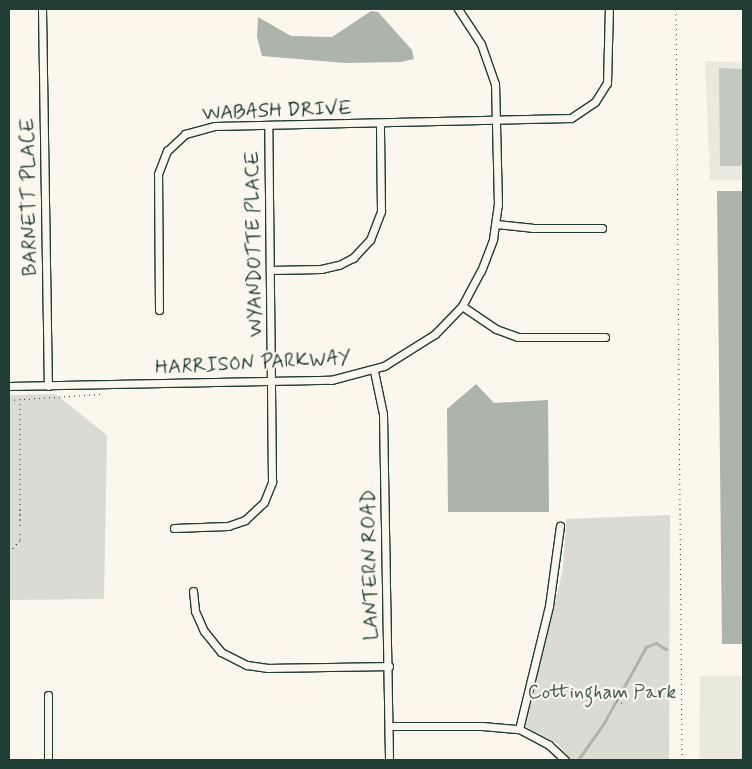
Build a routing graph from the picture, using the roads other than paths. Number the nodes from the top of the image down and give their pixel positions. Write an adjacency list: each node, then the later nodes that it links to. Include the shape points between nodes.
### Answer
1 (42, 9): 16 (street, BARNETT PLACE)
2 (458, 9): 4 (street, HARRISON PARKWAY, via 476,34 490,63)
3 (609, 9): 4 (street, WABASH DRIVE, via 609,76 596,102 583,113 565,119)
4 (498, 122): 5 (street, WABASH DRIVE); 7 (street, HARRISON PARKWAY)
5 (380, 124): 6 (street, WABASH DRIVE); 9 (street, via 381,211 370,240 353,258 334,267)
6 (268, 125): 9 (street, WYANDOTTE PLACE); 11 (street, WABASH DRIVE, via 197,129 180,137 167,151 158,178)
7 (496, 224): 8 (street, via 532,228); 10 (street, HARRISON PARKWAY, via 486,259)
8 (602, 228)
9 (271, 270): 14 (street, WYANDOTTE PLACE)
10 (462, 306): 12 (street, via 496,330 518,337); 13 (street, HARRISON PARKWAY, via 428,340)
11 (159, 310)
12 (605, 337)
13 (374, 371): 14 (street, HARRISON PARKWAY, via 331,380); 20 (street, LANTERN ROAD, via 383,414)
14 (272, 382): 16 (street, HARRISON PARKWAY); 18 (street, WYANDOTTE PLACE, via 273,476 264,502 236,524)
15 (9, 386): 16 (street, HARRISON PARKWAY)
16 (48, 386)
17 (560, 526): 23 (street, via 549,606)
18 (174, 528)
19 (193, 591): 20 (street, via 195,611 204,631 221,652 246,665 268,668)
20 (388, 666): 22 (street, LANTERN ROAD)
21 (48, 695): 24 (street)
22 (388, 726): 23 (street); 25 (street, LANTERN ROAD)
23 (519, 729): 26 (street, via 542,740)
24 (48, 760)
25 (389, 760)
26 (565, 760)

